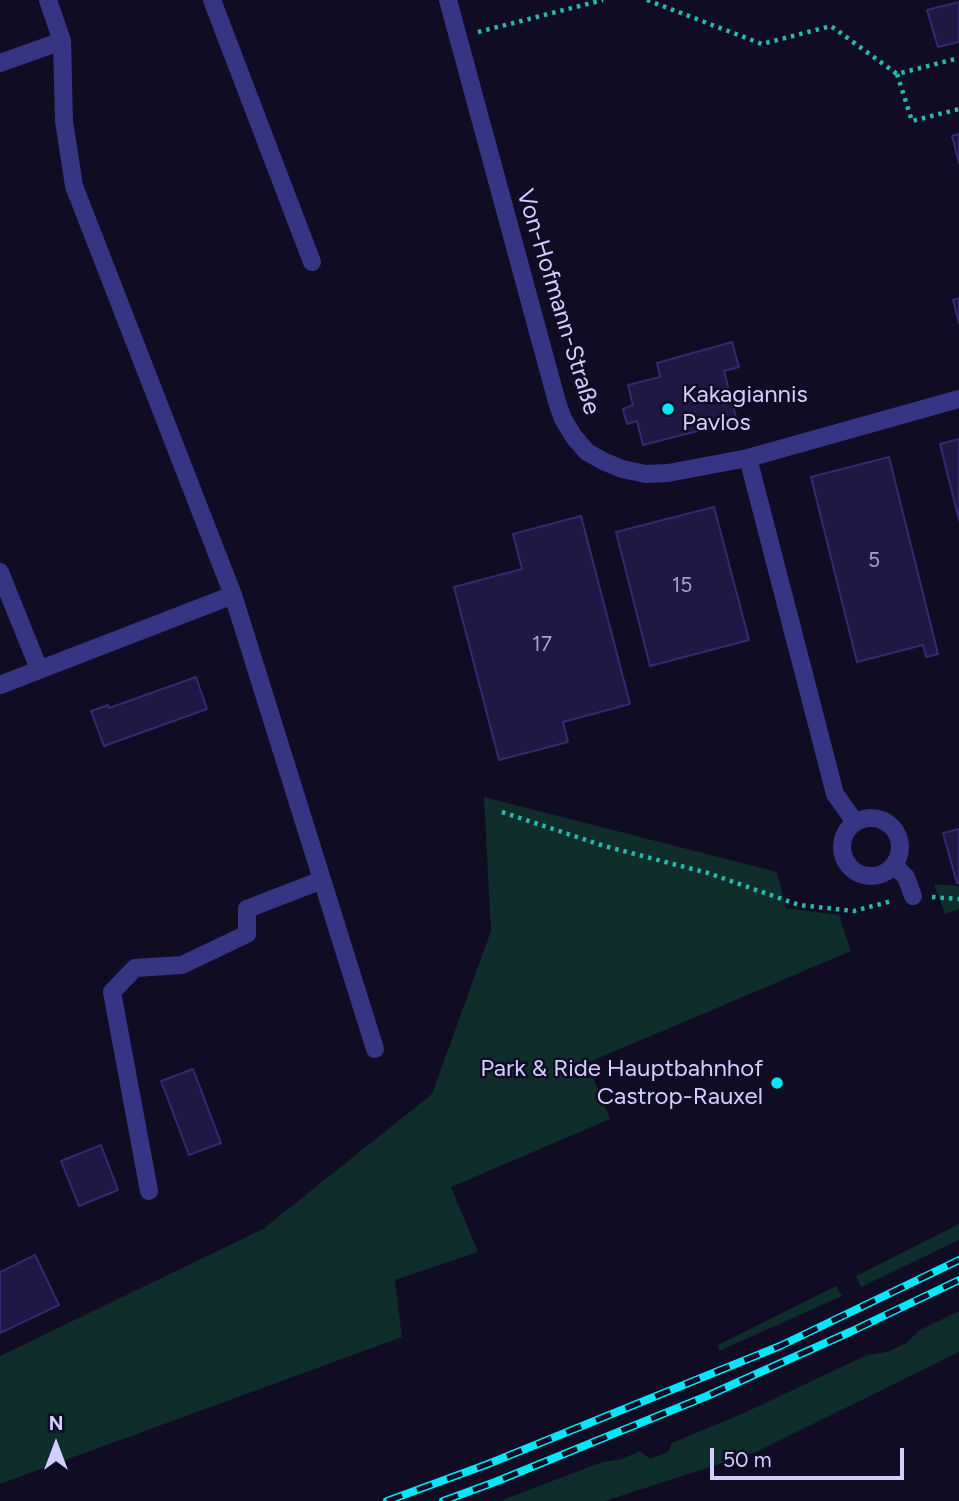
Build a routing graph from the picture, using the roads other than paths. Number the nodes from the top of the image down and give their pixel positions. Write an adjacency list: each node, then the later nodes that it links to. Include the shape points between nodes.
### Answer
1 (48, 0): 4 (street)
2 (212, 0): 6 (street)
3 (448, 0): 8 (street, Von-Hofmann-Straße, via 563,419 587,452 622,469 668,473)
4 (62, 41): 5 (street); 10 (street, via 64,121 74,186)
5 (0, 63)
6 (312, 262)
7 (959, 399): 8 (street, Von-Hofmann-Straße)
8 (748, 458): 13 (street, via 835,794)
9 (0, 572): 11 (street)
10 (233, 595): 11 (street); 15 (street)
11 (39, 669): 12 (street)
12 (0, 685)
13 (855, 822): 14 (street, via 874,818 892,827 901,846); 14 (street, via 841,845 852,870 878,876)
14 (894, 865): 16 (street, via 906,877)
15 (322, 880): 17 (street); 18 (street, via 247,909 247,934 182,965 135,968 112,992)
16 (913, 896)
17 (375, 1049)
18 (149, 1191)

